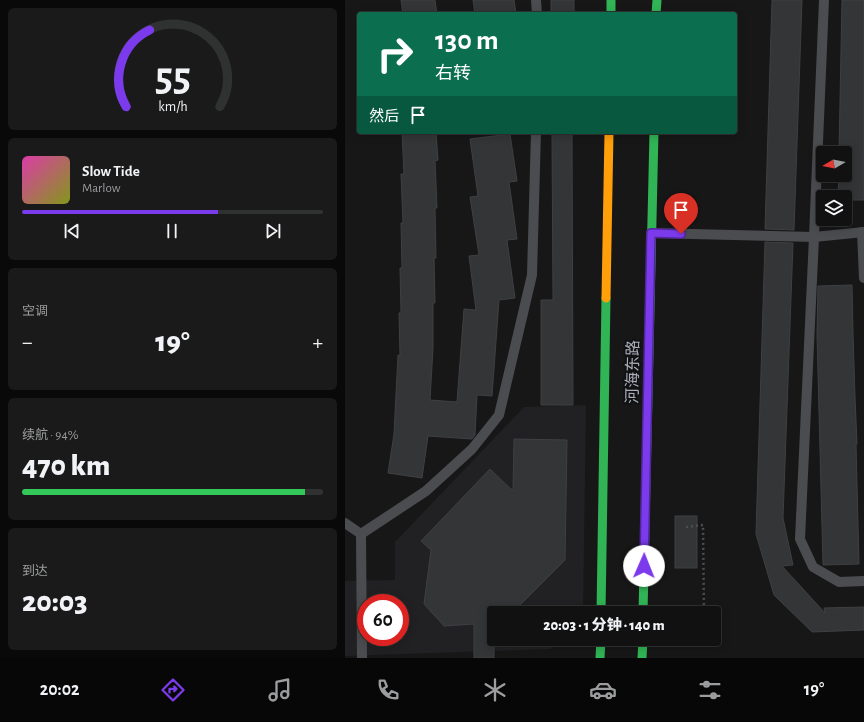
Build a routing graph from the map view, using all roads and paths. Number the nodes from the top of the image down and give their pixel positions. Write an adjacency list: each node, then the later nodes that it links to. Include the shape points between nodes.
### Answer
1 (536, 0): 5 (lane)
2 (611, 0): 6 (main road)
3 (657, 0): 7 (main road)
4 (824, 0): 13 (lane)
5 (537, 12)
6 (611, 12)
7 (656, 12)
8 (536, 134): 17 (lane, via 532,274 499,415 472,449 426,491)
9 (609, 134): 19 (main road, 河海东路)
10 (654, 134): 12 (main road, 河海东路)
11 (863, 232): 13 (lane); 14 (lane)
12 (651, 233): 13 (lane); 20 (main road, 河海东路)
13 (815, 237): 18 (lane, via 800,539 813,567 839,582)
14 (864, 278)
15 (345, 522): 17 (lane)
16 (686, 526): 21 (path, via 703,525)
17 (361, 534): 24 (lane)
18 (864, 581)
19 (601, 606)
20 (643, 606)
21 (704, 606)
22 (601, 646): 25 (main road)
23 (643, 646): 26 (main road)
24 (361, 658)
25 (600, 658)
26 (642, 658)

